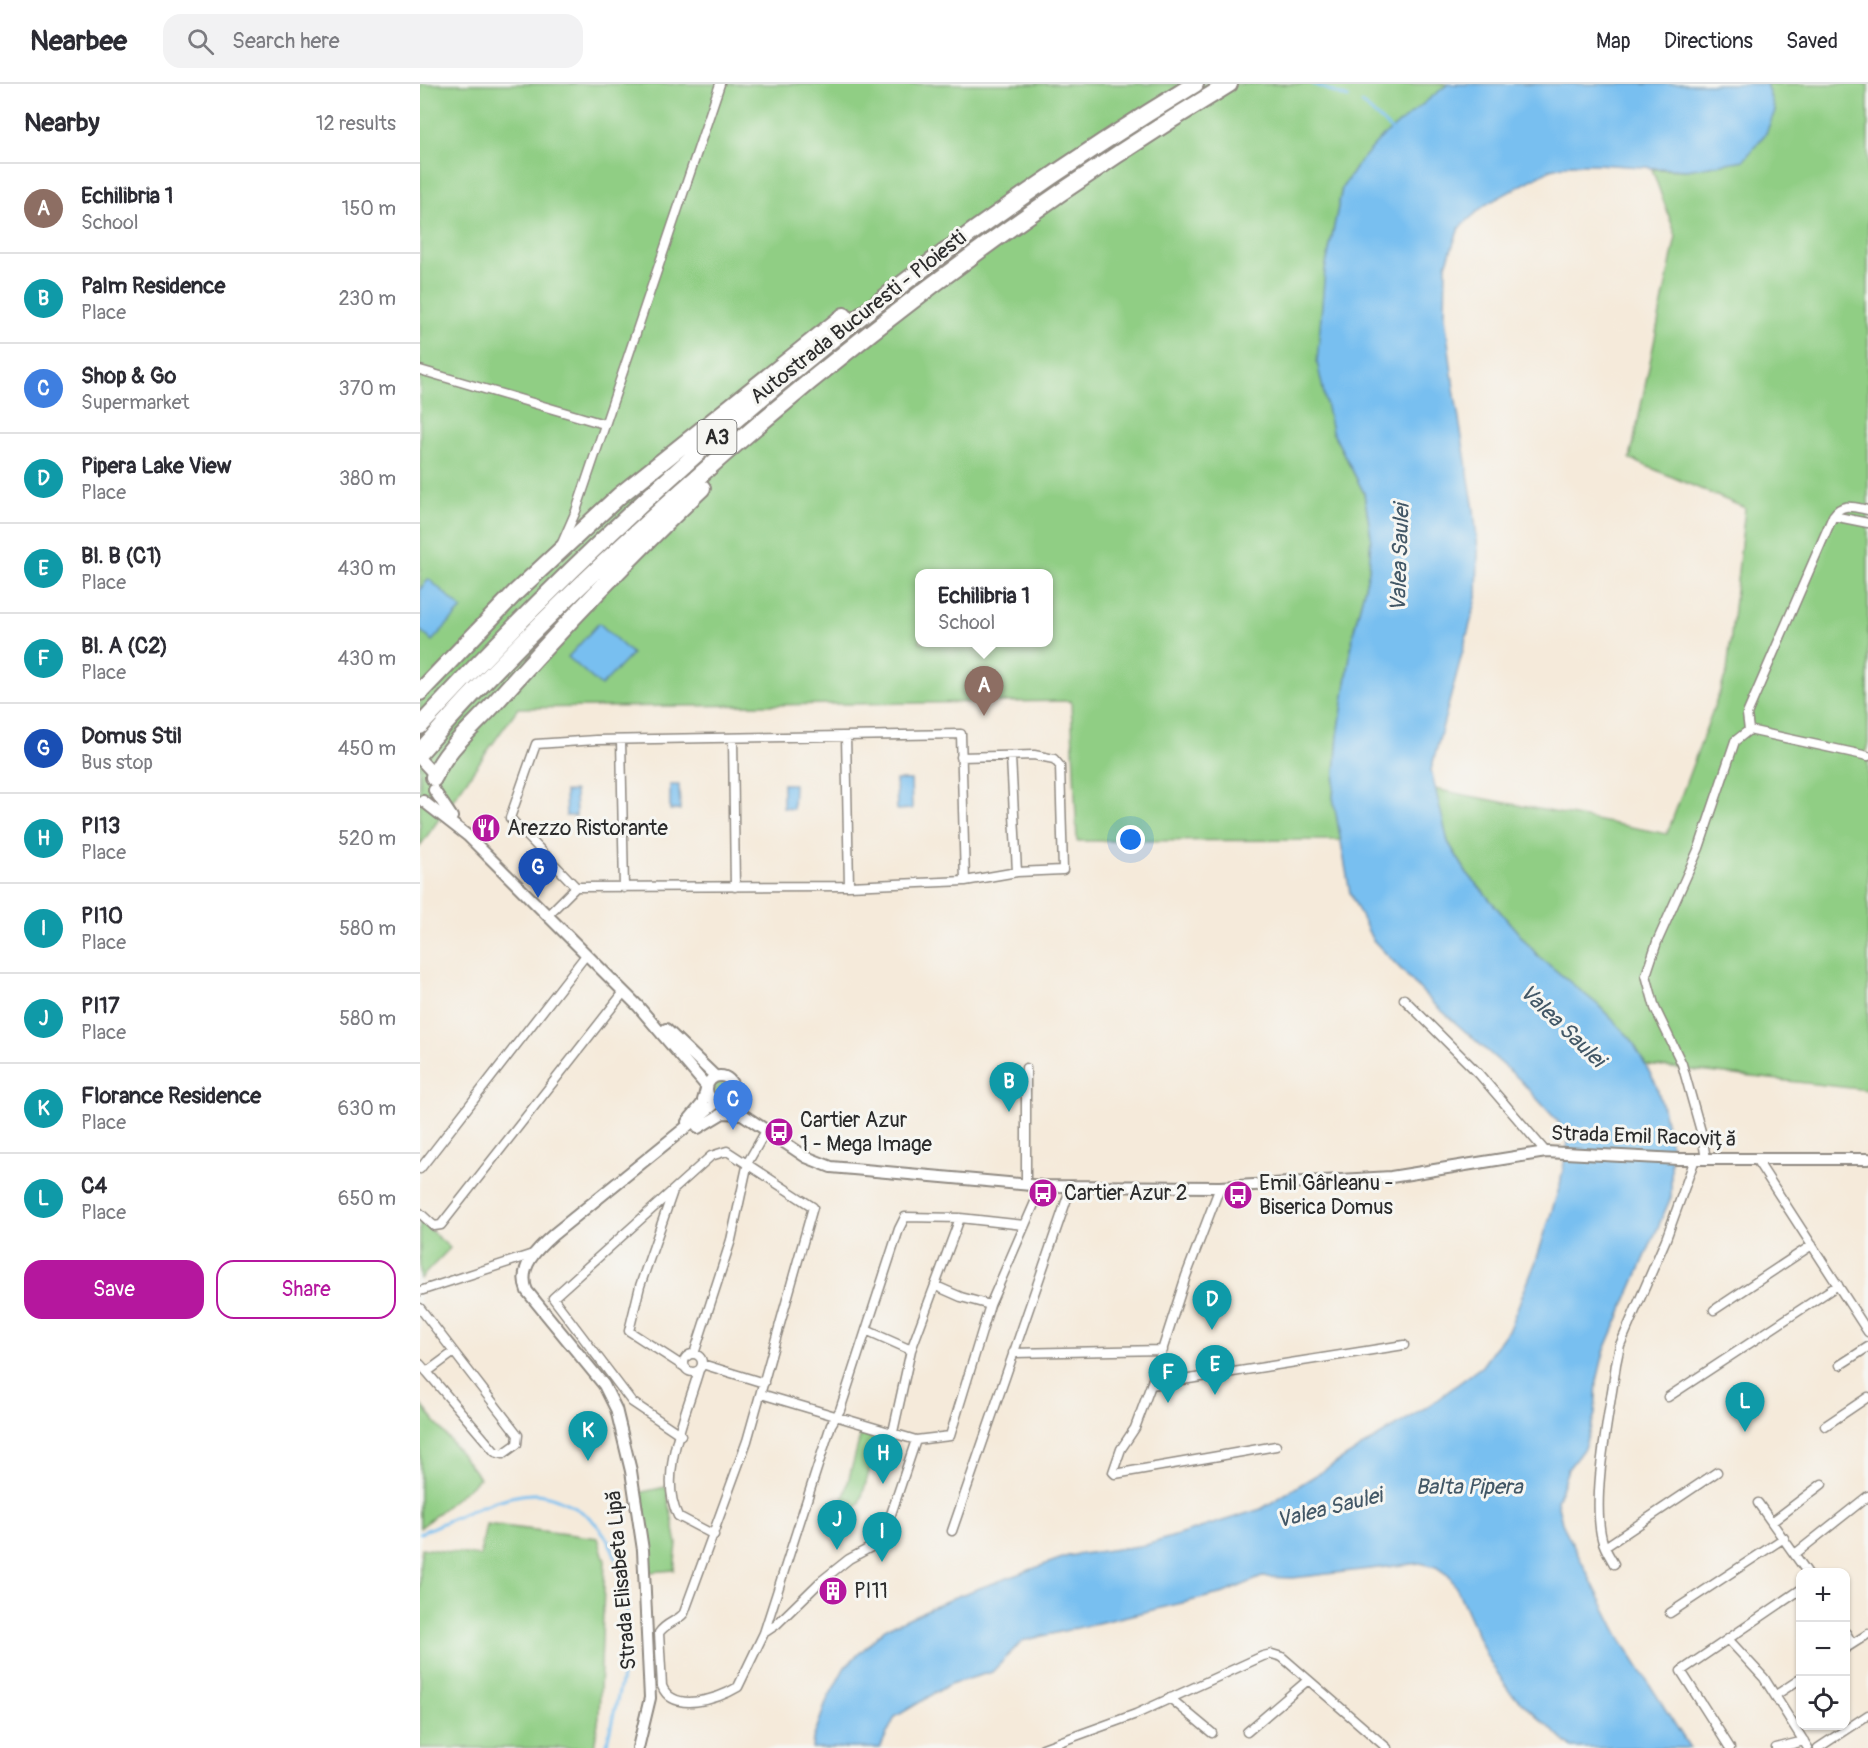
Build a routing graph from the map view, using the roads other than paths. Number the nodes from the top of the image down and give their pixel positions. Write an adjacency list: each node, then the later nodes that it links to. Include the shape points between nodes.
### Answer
1 (720, 84): 7 (street)
2 (1195, 84): 4 (highway, Autostrada Bucuresti - Ploiesti / A3)
3 (1229, 84): 5 (highway, Autostrada Bucuresti - Ploiesti / A3, via 1011,226)
4 (985, 223): 11 (highway, via 911,267 850,311 718,415); 13 (highway, Autostrada Bucuresti - Ploiesti / A3, via 844,330 730,425 606,536)
5 (862, 339): 18 (highway, Autostrada Bucuresti - Ploiesti / A3, via 625,542); 23 (highway, via 620,569 445,757)
6 (420, 370): 7 (street)
7 (604, 424): 11 (street, via 576,511)
8 (1868, 510): 9 (street, via 1845,506)
9 (1833, 516): 10 (street); 14 (street, via 1747,714)
10 (1868, 523)
11 (558, 551): 12 (highway)
12 (420, 692)
13 (420, 726)
14 (1749, 730): 19 (street); 44 (street, via 1735,741 1699,848 1646,975 1655,1008 1682,1064 1702,1135)
15 (846, 736): 16 (street); 20 (street, via 961,734); 28 (street)
16 (733, 738): 17 (street); 29 (street)
17 (621, 740): 30 (street); 31 (street, via 536,744 510,818)
18 (420, 752)
19 (1868, 756)
20 (961, 757): 21 (street); 27 (street)
21 (1011, 757): 26 (street); 26 (street, via 1034,755 1054,759 1060,766 1063,870)
22 (420, 759): 23 (street, Strada Emil Racoviță)
23 (434, 783): 24 (street); 25 (street, Strada Emil Racoviță)
24 (422, 801): 25 (street, Strada Emil Racoviță)
25 (468, 836): 32 (street, Strada Emil Racoviță)
26 (1017, 872): 27 (street)
27 (965, 881): 28 (street)
28 (849, 886): 29 (street)
29 (735, 887): 30 (street)
30 (624, 888): 31 (street)
31 (573, 889): 32 (street)
32 (547, 916): 33 (street, Strada Emil Racoviță)
33 (586, 955): 34 (street, Strada Emil Racoviță); 49 (street)
34 (624, 992): 36 (street, Strada Emil Racoviță); 55 (street, via 441,1226 434,1226)
35 (1404, 999): 43 (street, via 1479,1074)
36 (638, 1006): 38 (street, Strada Emil Racoviță); 39 (street, Strada Emil Racoviță)
37 (1026, 1068): 50 (street)
38 (715, 1077): 39 (street); 40 (street, Strada Emil Racoviță, via 730,1080 733,1088)
39 (707, 1088): 40 (street, Strada Emil Racoviță, via 710,1097); 48 (street, via 695,1114 646,1154)
40 (724, 1100): 41 (street, Strada Emil Racoviță); 48 (street)
41 (748, 1116): 42 (street, Strada Emil Racoviță); 48 (street, via 716,1116 646,1166)
42 (767, 1129): 47 (street); 50 (street, Strada Emil Racoviță, via 806,1156 831,1167)
43 (1546, 1152): 44 (street, Strada Emil Racoviță); 53 (street, Strada Emil Racoviță, via 1391,1177)
44 (1700, 1159): 45 (street, Strada Emil Racoviță); 99 (street, via 1620,1345 1600,1490 1599,1517)
45 (1756, 1159): 46 (street, Strada Emil Racoviță); 58 (street)
46 (1868, 1159)
47 (748, 1162): 54 (street, via 728,1150 719,1152); 74 (street, via 740,1209); 80 (street, via 813,1207)
48 (638, 1166): 59 (street)
49 (420, 1169)
50 (1026, 1184): 51 (street, Strada Emil Racoviță)
51 (1042, 1185): 52 (street, Strada Emil Racoviță); 57 (street)
52 (1071, 1187): 53 (street, Strada Emil Racoviță); 73 (street)
53 (1220, 1187): 71 (street)
54 (673, 1190): 78 (street, via 629,1331); 88 (street, via 553,1298 632,1402)
55 (420, 1213)
56 (960, 1218): 57 (street); 61 (street); 66 (street, via 905,1218)
57 (1024, 1225): 63 (street)
58 (1812, 1245): 60 (street); 65 (street)
59 (533, 1254): 62 (street); 117 (street, Strada Elisabeta Lipă, via 524,1274 527,1291 612,1398 631,1471 643,1550 650,1698)
60 (1838, 1285): 67 (street); 84 (street)
61 (936, 1286): 63 (street); 70 (street)
62 (420, 1292)
63 (990, 1305): 89 (street, via 950,1436)
64 (420, 1308): 72 (street)
65 (1714, 1310)
66 (866, 1330): 70 (street); 85 (street)
67 (1868, 1332)
68 (1404, 1345): 81 (street)
69 (1868, 1347): 76 (street)
70 (911, 1350): 87 (street)
71 (1163, 1350): 73 (street); 81 (street)
72 (454, 1352): 79 (street); 79 (street, via 518,1435 517,1444 503,1454 495,1452)
73 (1014, 1353): 96 (street)
74 (694, 1354): 77 (street, via 699,1356); 78 (street, via 686,1358)
75 (420, 1364): 79 (street)
76 (1840, 1365)
77 (701, 1367): 78 (street, via 694,1372); 80 (street); 88 (street)
78 (686, 1368)
79 (427, 1372)
80 (764, 1383): 82 (street)
81 (1151, 1385): 90 (street, via 1135,1428 1121,1449 1115,1474)
82 (761, 1394): 85 (street); 97 (street)
83 (1868, 1396): 86 (street)
84 (1668, 1397)
85 (835, 1416): 87 (street); 105 (street)
86 (1825, 1426)
87 (893, 1432): 89 (street)
88 (681, 1435): 97 (street, via 670,1468 675,1509 686,1522)
89 (916, 1440): 105 (street, via 884,1535 877,1544 849,1559)
90 (1276, 1446)
91 (1717, 1472): 99 (street)
92 (1822, 1484): 95 (street)
93 (1868, 1496): 100 (street)
94 (1758, 1503): 95 (street)
95 (1772, 1522): 98 (street)
96 (952, 1531)
97 (714, 1535): 105 (street, via 684,1613 659,1633 665,1693 676,1701 691,1702 738,1687)
98 (1784, 1538): 100 (street); 104 (street)
99 (1605, 1546): 101 (street)
100 (1795, 1554): 102 (street)
101 (1614, 1564)
102 (1804, 1568)
103 (1796, 1593): 107 (street)
104 (1670, 1613)
105 (764, 1633)
106 (1868, 1634): 108 (street)
107 (1728, 1639): 111 (street); 120 (street, via 1681,1671)
108 (1850, 1645)
109 (1308, 1680): 112 (street, via 1272,1654); 114 (street); 119 (street)
110 (1796, 1682): 111 (street)
111 (1776, 1695): 116 (street)
112 (1170, 1698): 115 (street); 118 (street)
113 (1868, 1715): 122 (street)
114 (1247, 1732)
115 (1212, 1734)
116 (1806, 1744): 121 (street)
117 (638, 1748)
118 (1043, 1748)
119 (1387, 1748)
120 (1730, 1748)
121 (1776, 1748)
122 (1818, 1748)

